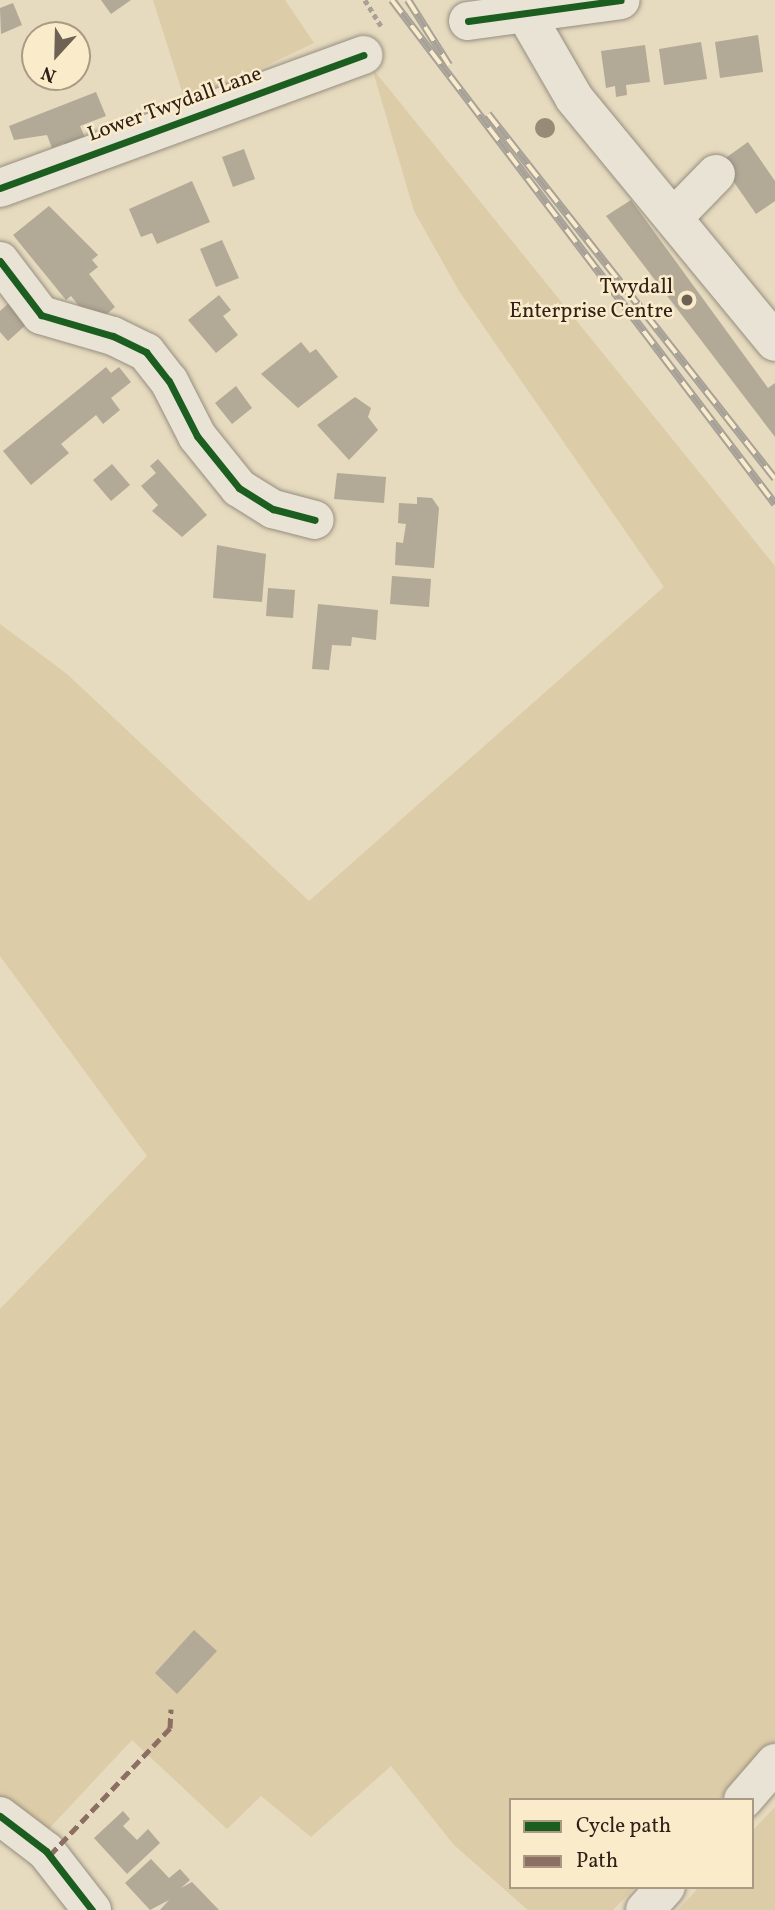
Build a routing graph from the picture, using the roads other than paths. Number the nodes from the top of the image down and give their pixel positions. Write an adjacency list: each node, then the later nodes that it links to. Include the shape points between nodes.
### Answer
1 (621, 0): 2 (street)
2 (525, 13): 3 (street); 7 (street, via 574,98)
3 (468, 21)
4 (363, 55): 6 (street, Lower Twydall Lane)
5 (716, 174): 7 (street)
6 (0, 188)
7 (674, 217): 9 (street)
8 (0, 261): 10 (street, via 41,315 113,336 146,352 169,382 197,436 239,488 273,509)
9 (775, 342)
10 (315, 520)
11 (775, 1763): 12 (street)
12 (745, 1798)
13 (0, 1816): 15 (street, via 47,1851)
14 (664, 1889): 16 (street)
15 (92, 1910)
16 (645, 1910)

